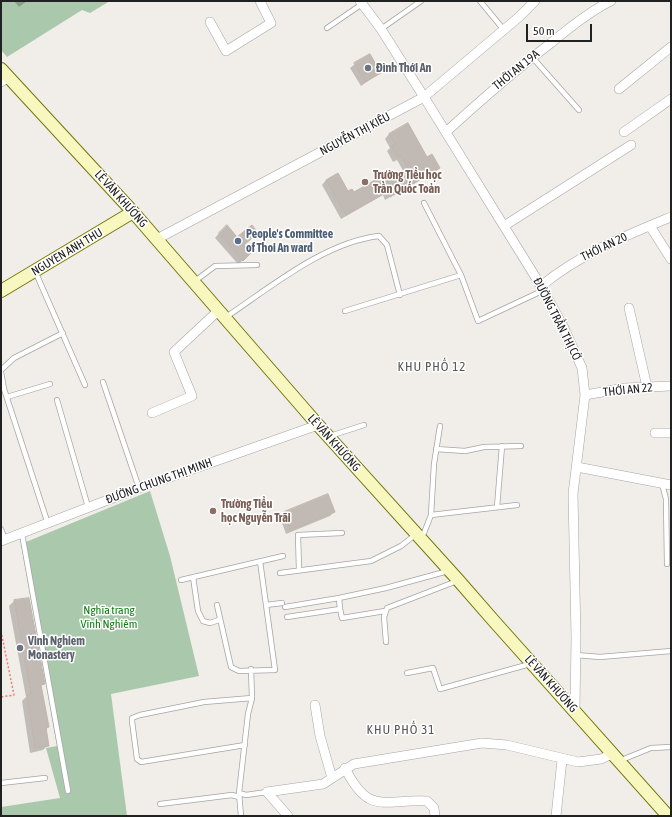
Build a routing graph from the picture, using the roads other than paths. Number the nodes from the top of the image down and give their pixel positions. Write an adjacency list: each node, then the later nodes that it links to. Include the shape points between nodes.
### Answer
1 (260, 1): 7 (street, via 271,23 226,51)
2 (421, 1): 9 (lane)
3 (480, 1): 10 (lane)
4 (535, 1): 10 (street, NGUYỄN THỊ KIÊU)
5 (611, 1): 12 (street, THỚI AN 19A)
6 (361, 2): 8 (lane); 9 (street, ĐƯỜNG TRẦN THỊ CỜ)
7 (210, 22)
8 (327, 28)
9 (381, 30): 15 (street, ĐƯỜNG TRẦN THỊ CỜ)
10 (504, 30): 15 (street, NGUYỄN THỊ KIÊU)
11 (671, 48): 14 (street)
12 (532, 57): 17 (lane); 18 (street, THỚI AN 19A, via 494,87)
13 (4, 76): 22 (main road, LÊ VĂN KHƯƠNG)
14 (619, 89)
15 (424, 97): 18 (street, ĐƯỜNG TRẦN THỊ CỜ); 26 (street, NGUYỄN THỊ KIÊU)
16 (671, 99): 19 (street)
17 (579, 110)
18 (446, 132): 24 (street, ĐƯỜNG TRẦN THỊ CỜ)
19 (624, 132)
20 (631, 145): 24 (street)
21 (424, 203): 30 (lane)
22 (133, 212): 26 (main road, LÊ VĂN KHƯƠNG); 29 (main road, NGUYEN ANH THU)
23 (671, 217): 25 (street, THỚI AN 20)
24 (504, 226): 32 (street, ĐƯỜNG TRẦN THỊ CỜ)
25 (650, 226): 27 (street); 32 (street, THỚI AN 20, via 593,251 558,272)
26 (157, 239): 31 (main road, LÊ VĂN KHƯƠNG)
27 (671, 259)
28 (257, 265): 31 (lane, via 215,266)
29 (36, 271): 33 (main road, NGUYEN ANH THU); 38 (lane)
30 (461, 275): 32 (lane, via 478,321); 34 (lane)
31 (194, 282): 37 (main road, LÊ VĂN KHƯƠNG)
32 (542, 288): 45 (street, ĐƯỜNG TRẦN THỊ CỜ, via 582,368)
33 (1, 291)
34 (400, 294): 36 (lane); 37 (lane, via 387,245 379,236 366,237 313,258)
35 (630, 308): 44 (street)
36 (345, 311)
37 (223, 313): 48 (street, via 174,352 192,396); 49 (main road, LÊ VĂN KHƯƠNG)
38 (63, 333): 39 (lane, via 14,358); 42 (lane)
39 (1, 371): 46 (lane)
40 (103, 382): 60 (lane)
41 (50, 384): 46 (lane)
42 (85, 385)
43 (671, 386): 44 (street, THỚI AN 22)
44 (647, 387): 45 (street, THỚI AN 22)
45 (585, 395): 58 (street, ĐƯỜNG TRẦN THỊ CỜ)
46 (7, 397): 65 (lane)
47 (57, 400): 62 (lane)
48 (152, 413)
49 (318, 425): 54 (main road, LÊ VĂN KHƯƠNG); 60 (street, ĐƯỜNG CHUNG THỊ MINH)
50 (364, 425): 54 (lane)
51 (440, 426): 57 (lane)
52 (655, 433): 53 (street)
53 (671, 433)
54 (328, 436): 69 (main road, LÊ VĂN KHƯƠNG)
55 (502, 446): 56 (lane); 57 (lane, via 484,446 464,452); 63 (lane)
56 (521, 446)
57 (436, 449): 64 (lane)
58 (577, 467): 59 (street); 89 (street, ĐƯỜNG TRẦN THỊ CỜ, via 572,494)
59 (667, 484): 73 (lane)
60 (139, 488): 62 (street, ĐƯỜNG CHUNG THỊ MINH)
61 (517, 504): 63 (lane)
62 (88, 507): 65 (street, ĐƯỜNG CHUNG THỊ MINH)
63 (497, 507): 64 (lane)
64 (431, 515): 69 (lane, via 424,533)
65 (48, 524): 68 (street, ĐƯỜNG CHUNG THỊ MINH)
66 (1, 529): 70 (lane)
67 (342, 533): 74 (lane, via 298,535)
68 (22, 534): 70 (street, ĐƯỜNG CHUNG THỊ MINH); 104 (lane)
69 (418, 535): 74 (lane, via 371,561); 75 (main road, LÊ VĂN KHƯƠNG)
70 (3, 541)
71 (283, 556): 72 (lane)
72 (260, 561): 77 (lane); 82 (lane)
73 (667, 564)
74 (299, 570): 76 (lane)
75 (449, 571): 79 (main road, LÊ VĂN KHƯƠNG); 80 (lane)
76 (280, 573)
77 (193, 577): 78 (lane); 86 (lane, via 198,611 204,621 210,623)
78 (180, 580)
79 (459, 580): 84 (lane, via 390,606); 90 (main road, LÊ VĂN KHƯƠNG)
80 (339, 598): 82 (lane); 83 (lane)
81 (217, 605): 86 (lane)
82 (266, 605): 91 (lane, via 275,670)
83 (340, 609): 84 (lane, via 342,618); 85 (lane)
84 (385, 611): 87 (lane)
85 (287, 617)
86 (219, 620): 91 (lane, via 231,667 239,671)
87 (386, 642)
88 (671, 650): 89 (lane, via 600,657)
89 (576, 655): 95 (street, ĐƯỜNG TRẦN THỊ CỜ)
90 (532, 663): 92 (lane, via 440,689 433,668); 95 (main road, LÊ VĂN KHƯƠNG)
91 (251, 669): 93 (lane)
92 (407, 674)
93 (252, 698): 96 (lane); 96 (lane, via 204,702 132,718 137,759 141,762)
94 (315, 705): 102 (street, via 320,736)
95 (576, 711): 98 (main road, LÊ VĂN KHƯƠNG)
96 (245, 745): 106 (lane)
97 (671, 747): 98 (lane, via 651,748)
98 (615, 758): 99 (street, via 578,762); 112 (main road, LÊ VĂN KHƯƠNG)
99 (562, 760): 100 (street, via 515,747 482,743 354,764); 111 (street)
100 (346, 768): 102 (street); 110 (street, via 360,792 374,802 427,801 434,808)
101 (45, 778): 103 (lane)
102 (332, 778): 105 (street, via 323,784)
103 (1, 783)
104 (68, 791)
105 (267, 792): 106 (lane); 108 (street)
106 (239, 795): 107 (lane); 109 (lane)
107 (160, 804)
108 (284, 814)
109 (241, 816)
110 (435, 816)
111 (556, 816)
112 (668, 816)

